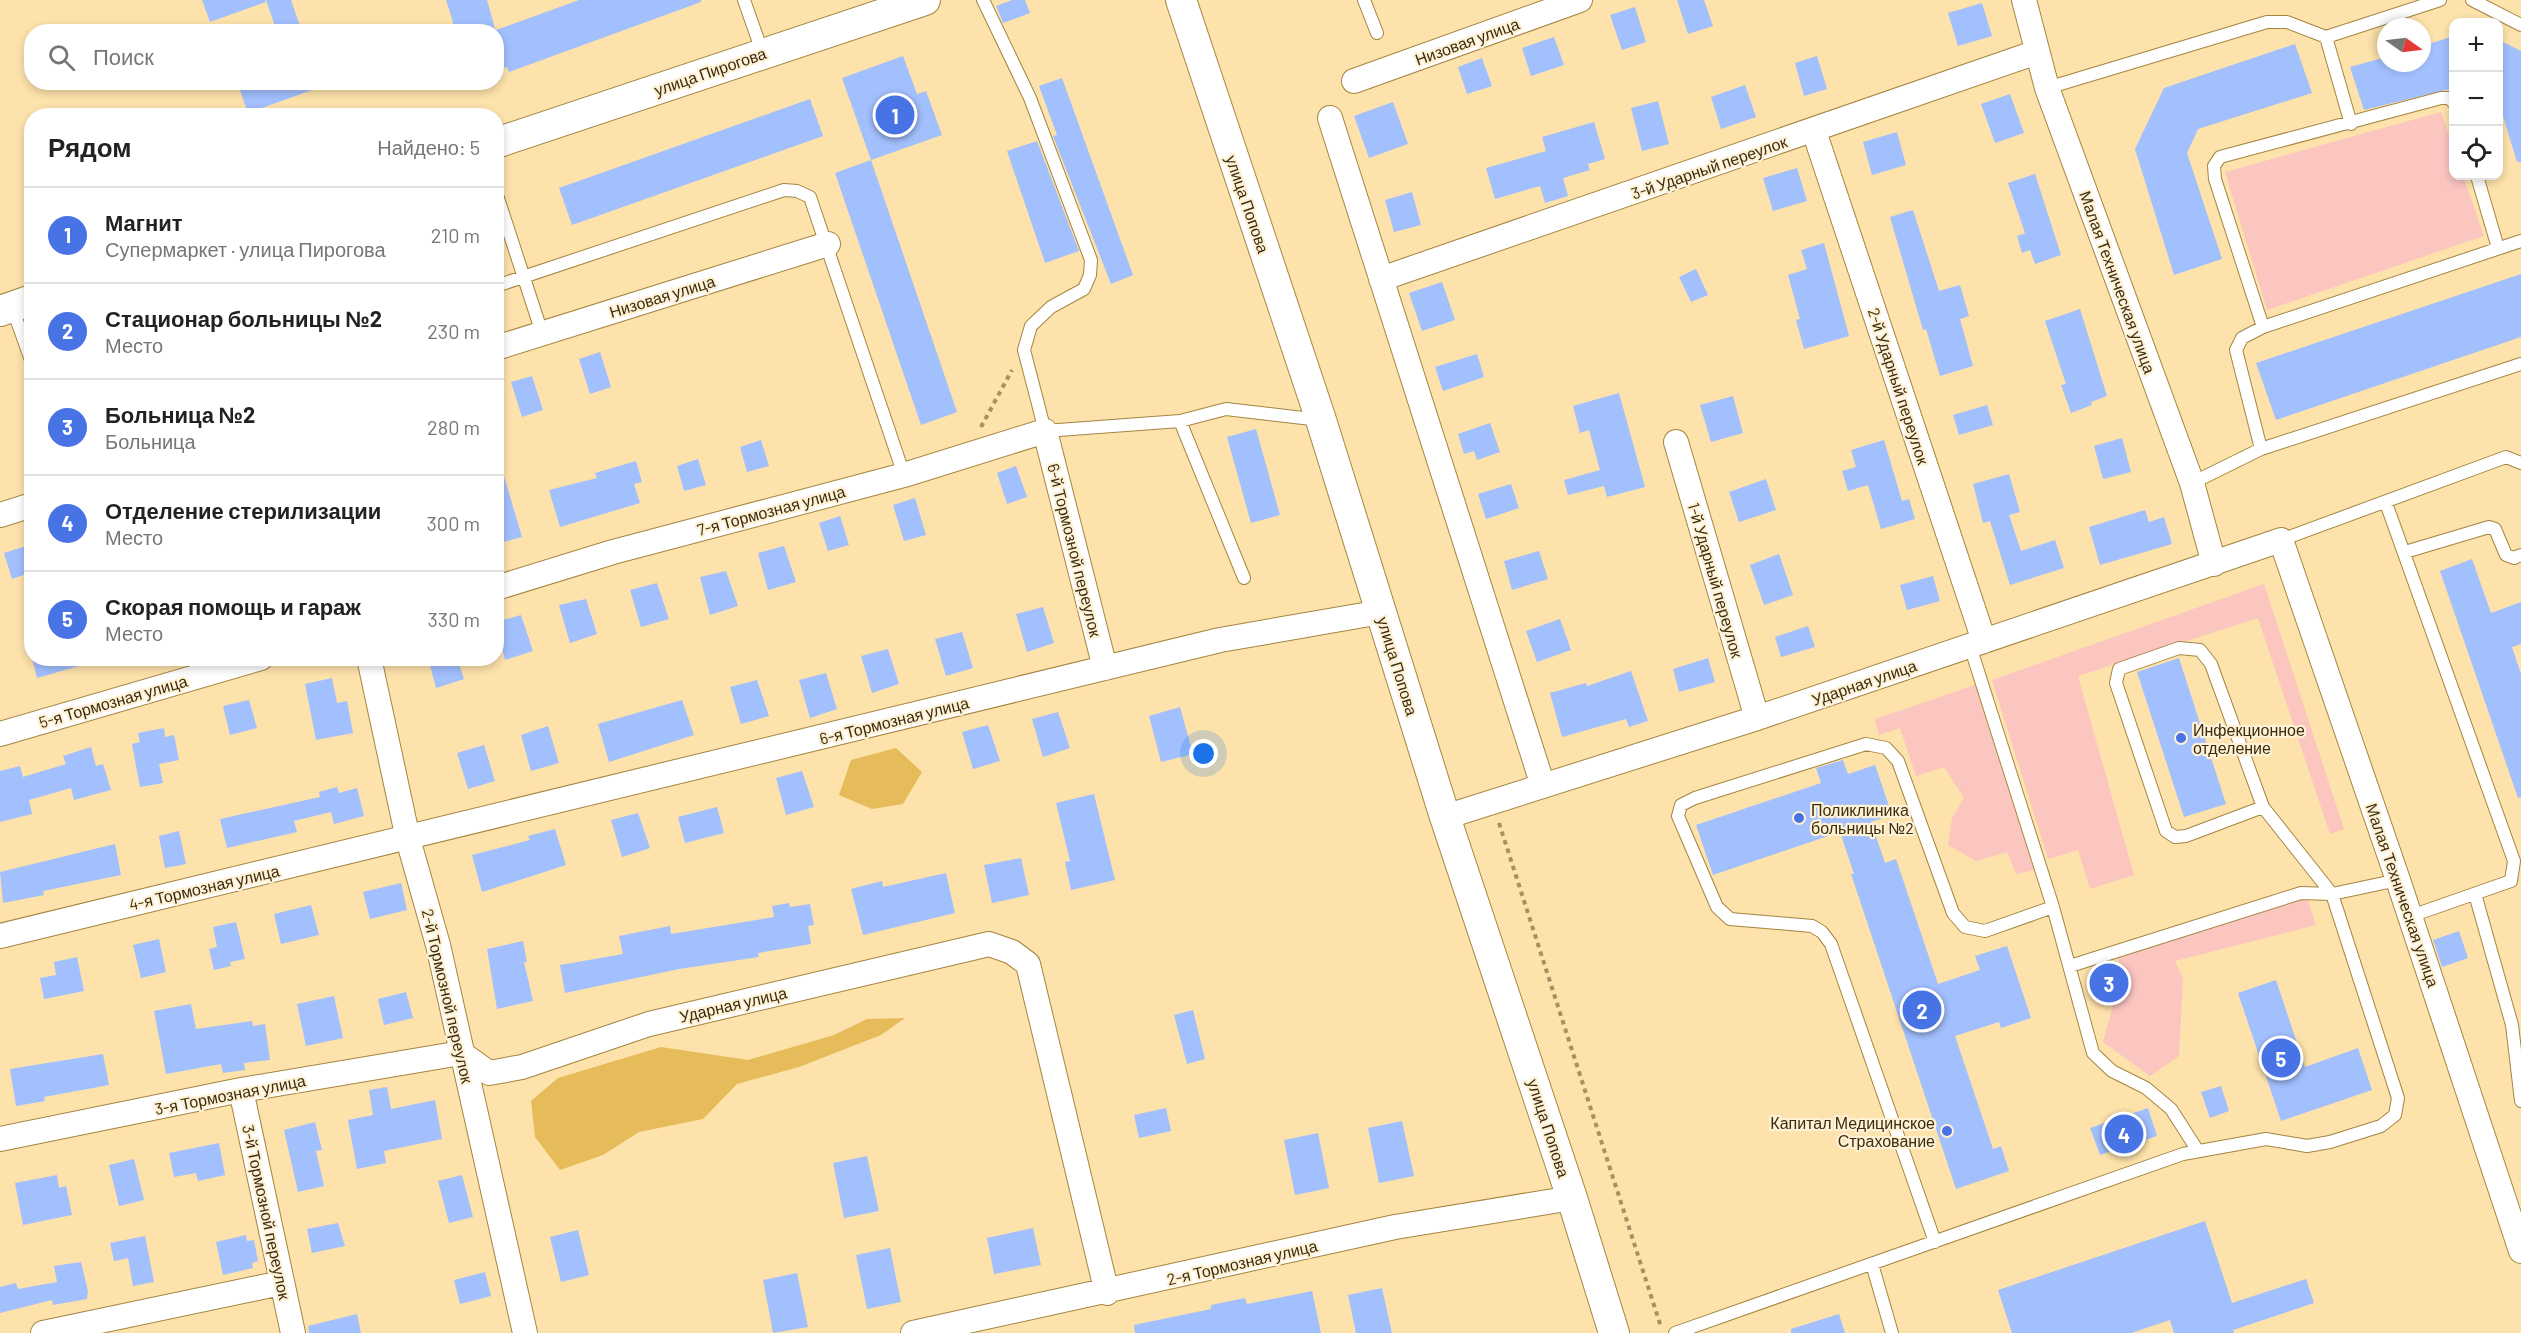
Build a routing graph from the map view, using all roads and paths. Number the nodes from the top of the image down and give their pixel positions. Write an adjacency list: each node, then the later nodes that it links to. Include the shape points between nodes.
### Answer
1 (744, 0): 15 (lane)
2 (925, 0): 10 (street, улица Пирогова)
3 (983, 0): 36 (lane, via 1030,98 1091,260 1084,289 1051,307 1031,326)
4 (1181, 0): 38 (street, улица Попова)
5 (1364, 0): 12 (lane)
6 (1581, 0): 16 (street, Низовая улица)
7 (2024, 0): 14 (street, Малая Техническая улица)
8 (2440, 0): 13 (lane)
9 (2472, 0): 11 (lane)
10 (883, 6): 15 (street, улица Пирогова)
11 (2521, 25)
12 (1377, 33)
13 (2326, 37): 17 (lane, via 2287,22 2267,22); 20 (lane)
14 (2037, 52): 17 (street, Малая Техническая улица); 21 (street, 3-й Ударный переулок)
15 (763, 54): 22 (street, улица Пирогова)
16 (1354, 81)
17 (2047, 88): 46 (street, Малая Техническая улица)
18 (2449, 98): 20 (lane)
19 (1330, 118): 29 (street)
20 (2351, 124): 32 (lane, via 2220,157 2214,166)
21 (1814, 131): 29 (street, 3-й Ударный переулок); 57 (street, 2-й Ударный переулок)
22 (504, 140)
23 (2478, 180): 27 (lane)
24 (504, 216): 28 (lane)
25 (2521, 241): 27 (lane)
26 (828, 244): 28 (lane, via 810,197 784,190); 33 (street, Низовая улица); 45 (lane)
27 (2498, 248): 32 (lane)
28 (524, 277): 30 (lane); 33 (lane)
29 (1381, 279): 63 (street)
30 (504, 283)
31 (15, 306): 34 (lane)
32 (2263, 327): 42 (lane, via 2242,338 2236,350)
33 (542, 333): 35 (street, Низовая улица)
34 (24, 336)
35 (504, 345)
36 (1024, 350): 40 (lane); 43 (path)
37 (2521, 364): 42 (lane)
38 (1321, 420): 39 (lane, via 1226,409); 56 (street, улица Попова)
39 (1179, 421): 40 (lane); 54 (lane)
40 (1045, 431): 43 (street, 7-я Тормозная улица); 60 (street, 6-й Тормозной переулок)
41 (1676, 442): 61 (street, 1-й Ударный переулок)
42 (2262, 449): 46 (lane)
43 (967, 454): 45 (street, 7-я Тормозная улица)
44 (2521, 463): 47 (lane, via 2506,457)
45 (904, 475): 55 (street, 7-я Тормозная улица, via 613,552)
46 (2192, 483): 53 (street, Малая Техническая улица)
47 (2386, 503): 50 (lane); 51 (lane)
48 (24, 507): 49 (street)
49 (0, 515)
50 (2281, 540): 53 (street, Ударная улица); 68 (street, Малая Техническая улица)
51 (2405, 552): 52 (lane, via 2489,527 2495,529 2506,555); 70 (lane, via 2514,861 2511,881)
52 (2521, 555)
53 (2214, 564): 57 (street, Ударная улица)
54 (1244, 578)
55 (504, 586)
56 (1381, 612): 60 (street, 6-я Тормозная улица, via 1220,640); 66 (street, улица Попова)
57 (1977, 643): 61 (street, Ударная улица); 71 (lane)
58 (234, 666): 62 (street, 5-я Тормозная улица)
59 (371, 666): 67 (street, 2-й Тормозной переулок)
60 (1106, 669): 67 (street, 6-я Тормозная улица)
61 (1757, 718): 63 (street, Ударная улица)
62 (0, 734)
63 (1544, 786): 64 (street, Ударная улица)
64 (1492, 802): 66 (street, Ударная улица); 91 (path)
65 (2263, 807): 65 (lane, via 2186,836 2175,837 2166,831 2116,682 2119,669 2180,648 2200,650 2211,664); 69 (lane)
66 (1445, 817): 80 (street, улица Попова)
67 (408, 839): 73 (street, 4-я Тормозная улица); 75 (street, 2-й Тормозной переулок, via 438,945)
68 (2398, 880): 69 (lane); 72 (street, Малая Техническая улица)
69 (2332, 894): 74 (lane, via 2301,893); 79 (lane, via 2398,1098 2395,1115 2381,1126 2330,1143 2307,1146 2266,1139)
70 (2475, 894): 72 (lane); 77 (lane, via 2512,1025)
71 (2053, 907): 74 (lane); 81 (lane, via 1985,931 1965,927 1953,913 1898,761 1886,748 1866,744 1681,805 1678,816 1717,907 1730,919 1812,926 1831,944)
72 (2411, 916): 82 (street, Малая Техническая улица)
73 (0, 936)
74 (2070, 966): 79 (lane, via 2093,1053 2112,1071 2146,1088 2172,1109)
75 (461, 1053): 76 (street, 3-я Тормозная улица); 85 (street, Ударная улица, via 489,1073 522,1067 649,1024 977,946 989,944 1012,952 1028,964); 88 (street, 2-й Тормозной переулок)
76 (241, 1090): 78 (street, 3-я Тормозная улица); 84 (street, 3-й Тормозной переулок)
77 (2521, 1101)
78 (0, 1139)
79 (2198, 1151): 81 (lane)
80 (1572, 1198): 85 (street, 2-я Тормозная улица, via 1395,1227); 90 (street, улица Попова)
81 (1935, 1242): 83 (lane)
82 (2521, 1251)
83 (1872, 1264): 92 (lane); 93 (lane)
84 (282, 1283): 86 (street); 87 (street, 3-й Тормозной переулок)
85 (1107, 1293): 89 (street, 2-я Тормозная улица)
86 (43, 1333)
87 (293, 1333)
88 (525, 1333)
89 (913, 1333)
90 (1614, 1333)
91 (1663, 1333)
92 (1675, 1333)
93 (1892, 1333)

